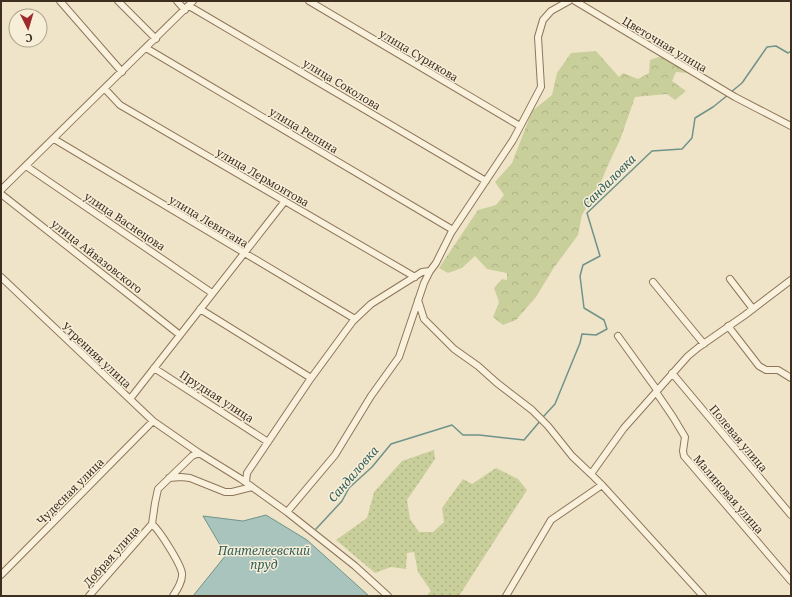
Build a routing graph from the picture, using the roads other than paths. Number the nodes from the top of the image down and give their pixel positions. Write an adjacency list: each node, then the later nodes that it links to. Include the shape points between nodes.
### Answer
1 (60, 1): 10 (street)
2 (118, 1): 8 (street)
3 (177, 1): 7 (street, улица Соколова)
4 (309, 1): 12 (street, улица Сурикова)
5 (569, 1): 12 (street, via 551,11 544,20 538,37 541,87)
6 (575, 1): 13 (street, Цветочная улица, via 735,97)
7 (189, 5): 8 (street); 16 (street, улица Соколова)
8 (156, 38): 9 (street)
9 (146, 48): 10 (street); 20 (street, улица Репина)
10 (122, 72): 11 (street)
11 (105, 89): 14 (street); 19 (street, улица Лермонтова, via 120,104)
12 (520, 126): 16 (street)
13 (791, 126)
14 (54, 139): 15 (street); 21 (street, улица Левитана)
15 (26, 166): 17 (street); 28 (street, улица Васнецова)
16 (486, 180): 20 (street)
17 (1, 190)
18 (1, 194): 34 (street, улица Айвазовского)
19 (285, 201): 21 (street); 24 (street, улица Лермонтова)
20 (453, 230): 22 (street)
21 (244, 253): 28 (street); 32 (street, улица Левитана)
22 (430, 271): 24 (street, via 422,272); 29 (street)
23 (1, 277): 42 (street, Утренняя улица)
24 (415, 277): 32 (street, via 371,304)
25 (730, 279): 30 (street)
26 (791, 280): 30 (street)
27 (653, 282): 36 (street)
28 (212, 293): 31 (street)
29 (418, 300): 46 (street, via 424,319 454,349 532,410); 51 (street, via 399,357 371,396 335,455)
30 (753, 309): 33 (street)
31 (200, 310): 34 (street); 39 (street)
32 (355, 319): 39 (street)
33 (728, 326): 36 (street); 40 (street, via 759,366 766,370 778,370)
34 (180, 335): 37 (street)
35 (618, 336): 41 (street, Малиновая улица)
36 (704, 344): 38 (street, via 688,356)
37 (154, 368): 42 (street); 44 (street, Прудная улица)
38 (672, 374): 41 (street); 52 (street, Полевая улица)
39 (311, 378): 44 (street)
40 (791, 378)
41 (657, 391): 46 (street, via 624,428); 55 (street, Малиновая улица, via 685,437 684,456)
42 (130, 399): 43 (street, Утренняя улица)
43 (153, 421): 45 (street, Утренняя улица); 54 (street, Чудесная улица)
44 (268, 442): 48 (street, via 247,473)
45 (199, 452): 47 (street, Добрая улица); 48 (street, Утренняя улица)
46 (591, 474): 49 (street)
47 (169, 478): 50 (street, via 190,478 225,492); 53 (street, Добрая улица, via 158,489)
48 (246, 482): 50 (street, Утренняя улица)
49 (602, 485): 59 (street, via 551,520); 60 (street)
50 (252, 487): 51 (street, Утренняя улица)
51 (287, 512): 58 (street, Утренняя улица)
52 (791, 515)
53 (152, 524): 56 (street, Добрая улица); 57 (street, via 170,548 182,573 180,586)
54 (1, 575)
55 (791, 581)
56 (89, 596)
57 (173, 596)
58 (388, 596)
59 (506, 596)
60 (703, 596)

